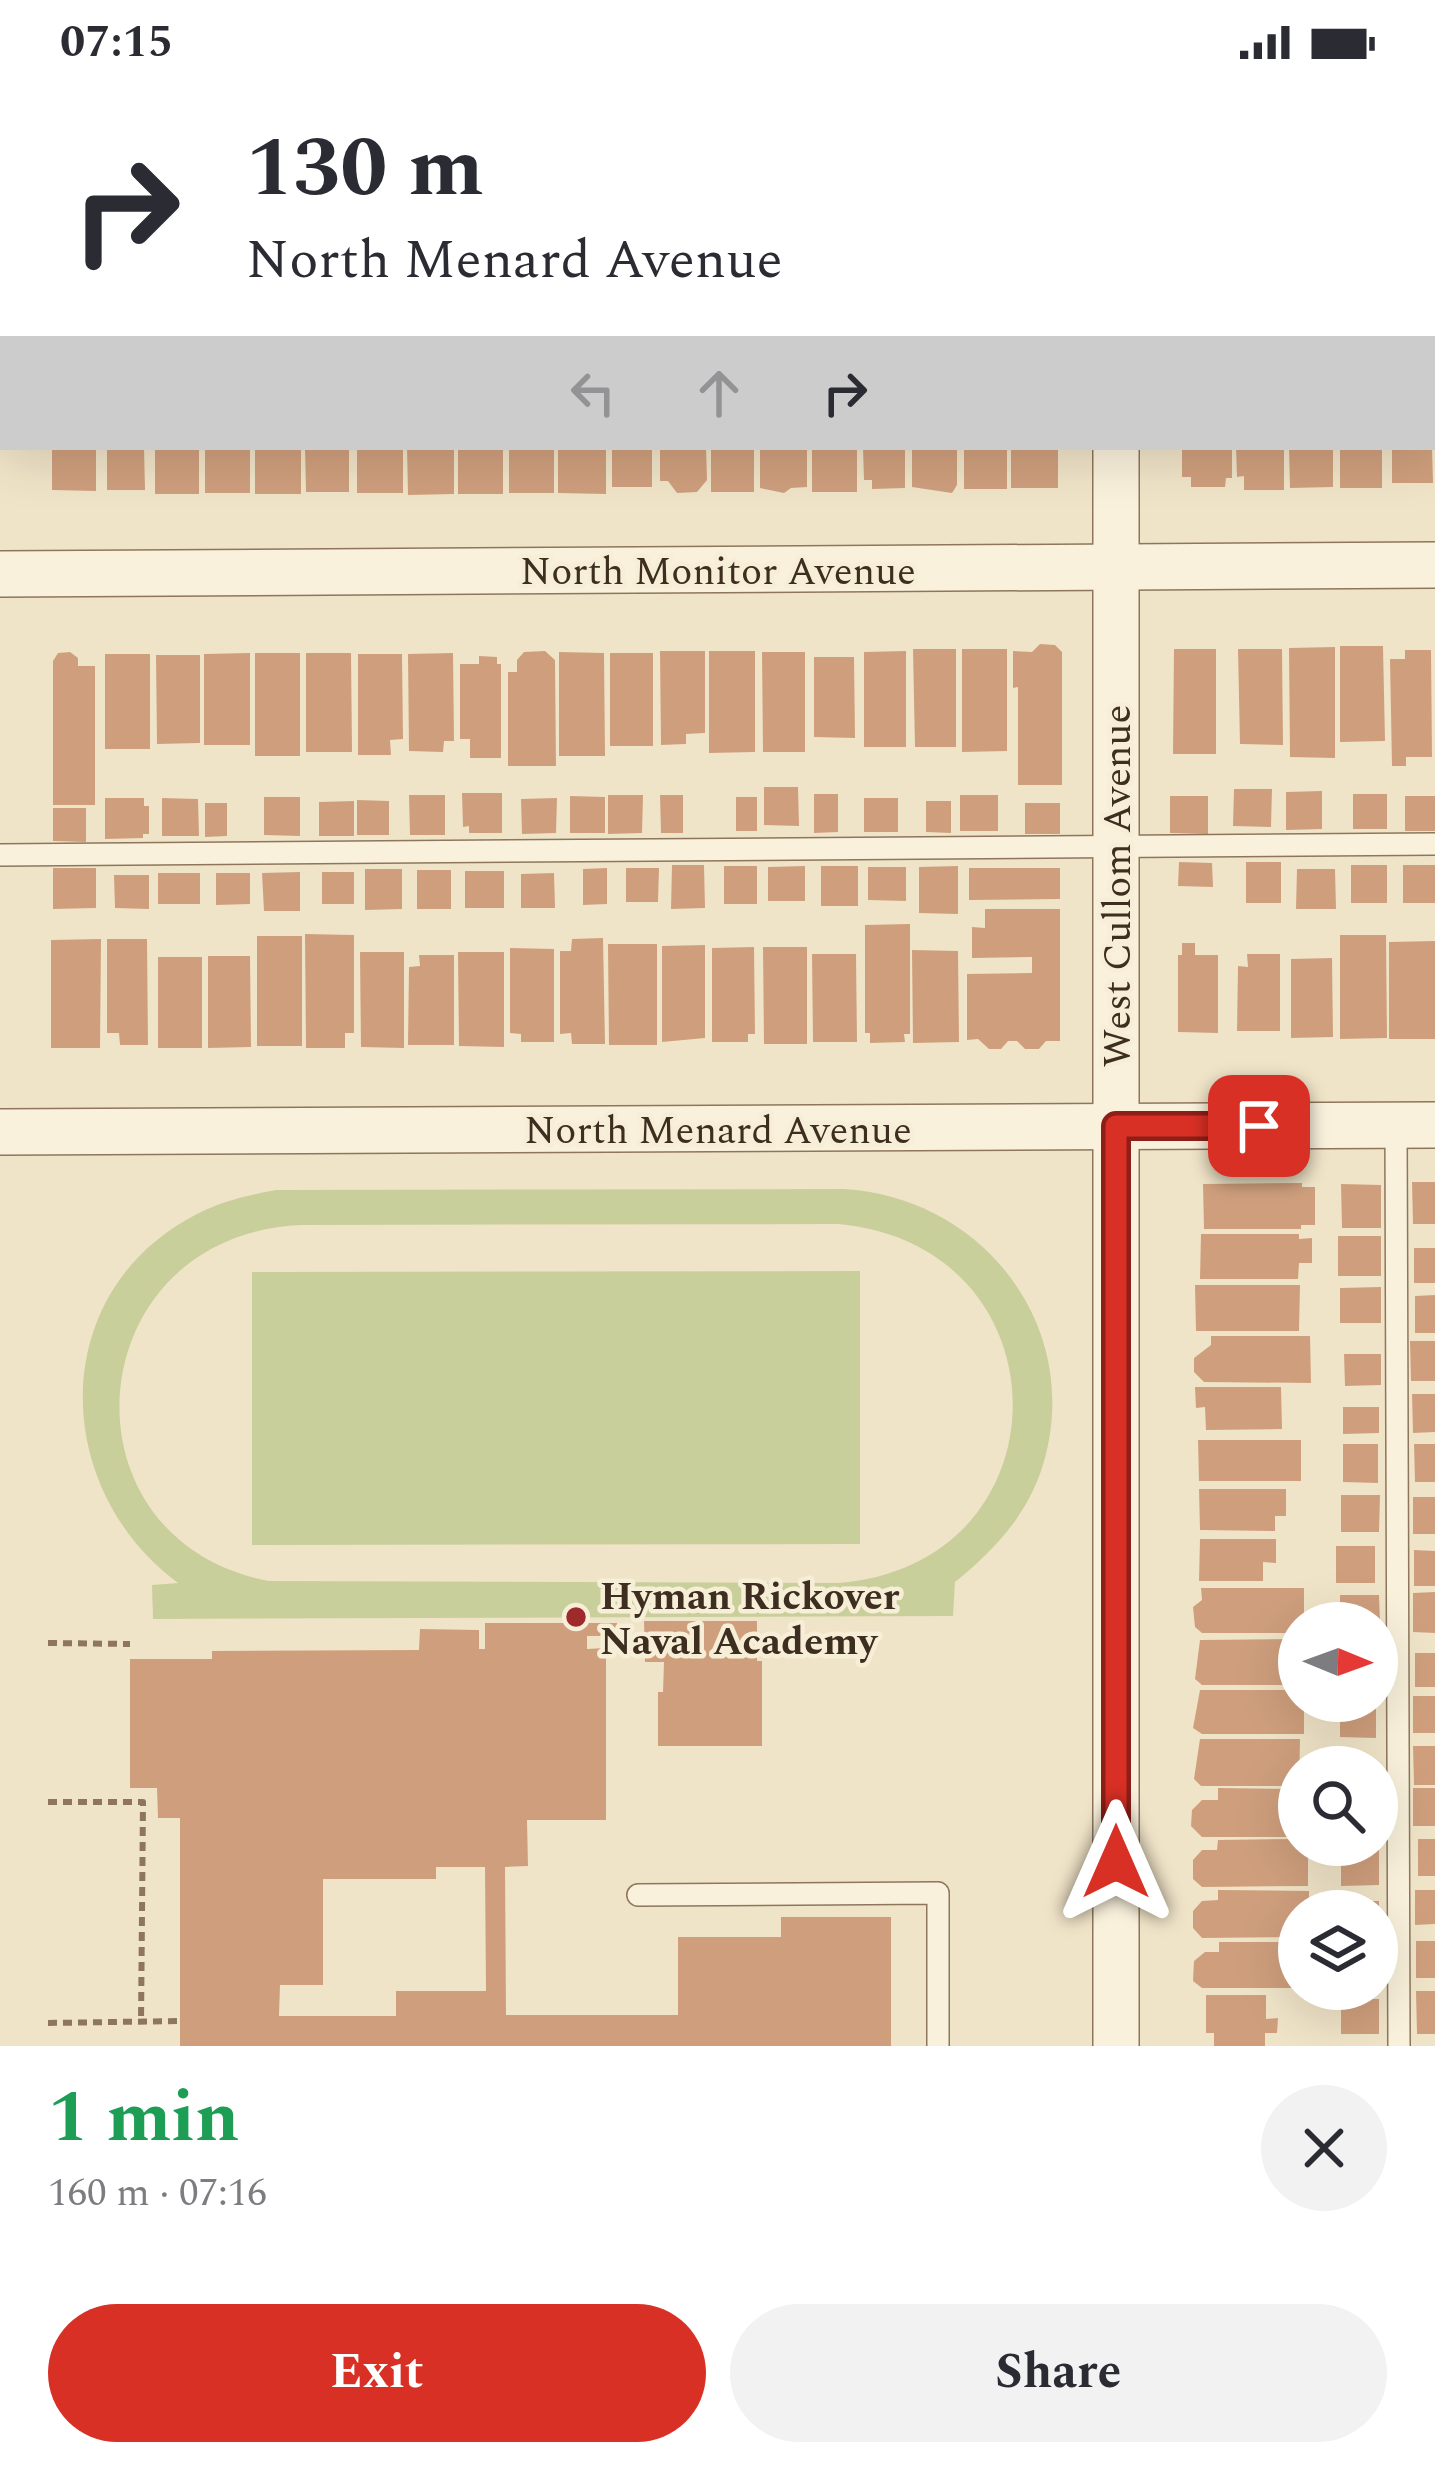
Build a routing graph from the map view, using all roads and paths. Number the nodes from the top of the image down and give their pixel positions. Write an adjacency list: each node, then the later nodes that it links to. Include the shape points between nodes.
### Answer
1 (1116, 450): 3 (street, West Cullom Avenue)
2 (1435, 565): 3 (street, North Monitor Avenue)
3 (1117, 567): 4 (street, North Monitor Avenue); 6 (street, West Cullom Avenue)
4 (0, 574)
5 (1435, 844): 6 (lane)
6 (1116, 847): 7 (lane); 9 (street, West Cullom Avenue)
7 (0, 854)
8 (1416, 1125): 9 (street, North Menard Avenue); 20 (lane)
9 (1116, 1126): 10 (street, North Menard Avenue); 19 (street, West Cullom Avenue)
10 (0, 1132)
11 (48, 1643): 12 (path)
12 (130, 1644)
13 (48, 1802): 17 (path, via 142,1802)
14 (638, 1895): 18 (lane, via 938,1893)
15 (180, 2021): 17 (path)
16 (49, 2024): 17 (path)
17 (141, 2024)
18 (938, 2046)
19 (1116, 2046)
20 (1399, 2046)

